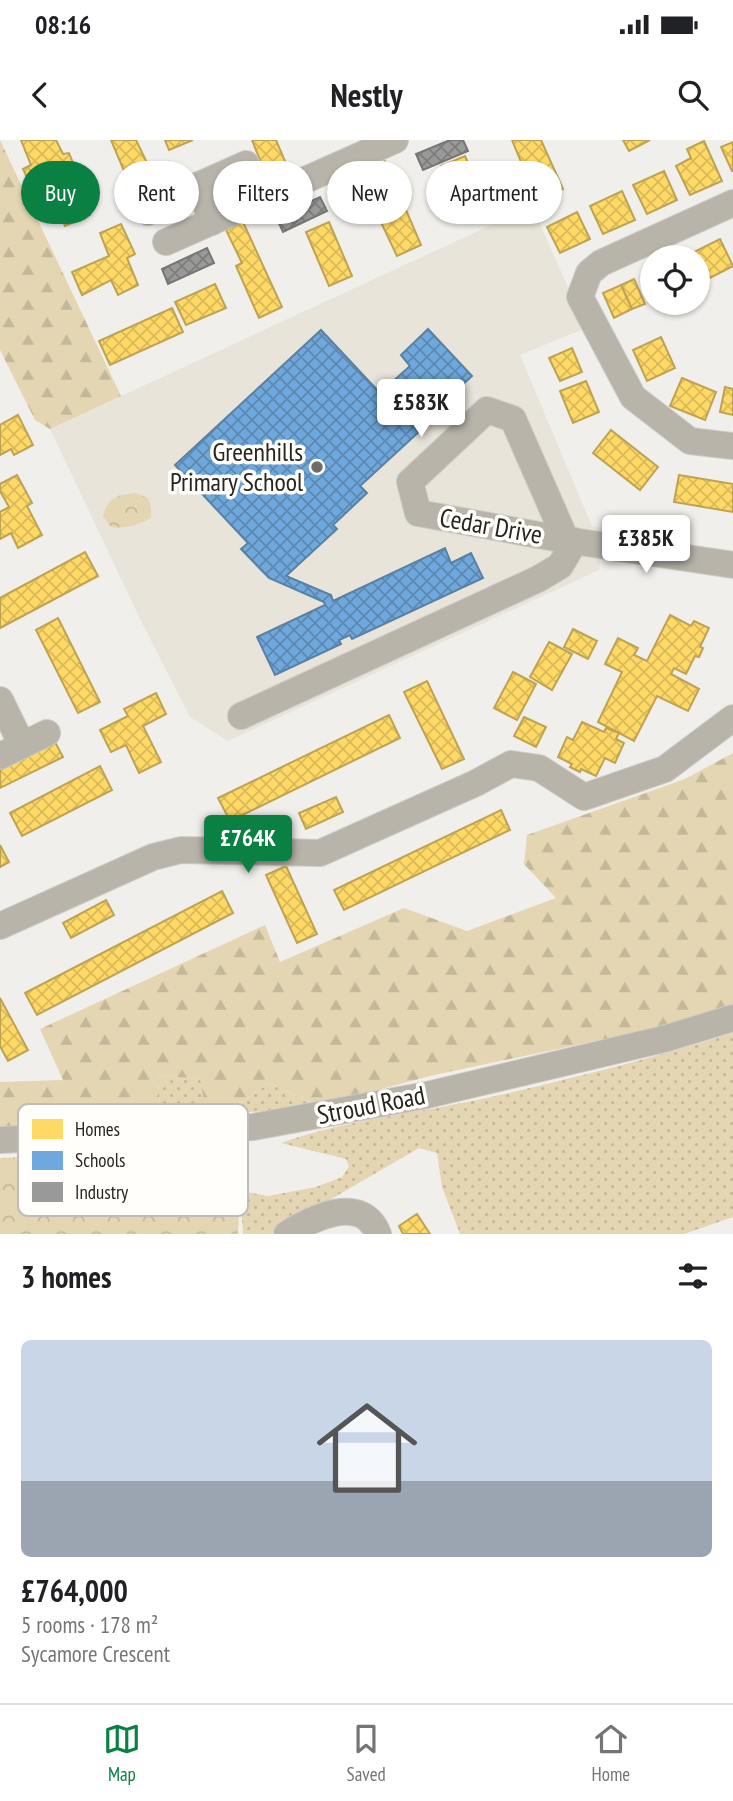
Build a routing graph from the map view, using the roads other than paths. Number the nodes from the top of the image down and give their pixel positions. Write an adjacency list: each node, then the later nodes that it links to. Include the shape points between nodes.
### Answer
1 (395, 140): 5 (street)
2 (213, 179): 3 (street)
3 (199, 185): 5 (street)
4 (733, 203): 7 (street, via 601,263 589,273 580,297 633,397 690,440)
5 (212, 222): 6 (street)
6 (166, 242)
7 (733, 446)
8 (570, 540): 8 (street, Cedar Drive, via 513,419 487,410 410,482 418,513); 9 (street, Cedar Drive); 11 (street, via 560,566 538,579)
9 (733, 565)
10 (0, 700): 14 (street)
11 (241, 716)
12 (733, 718): 15 (street, via 665,769 584,797 539,768 511,764 320,853 181,850 153,857)
13 (47, 733): 14 (street)
14 (11, 751)
15 (0, 926)
16 (733, 1018): 17 (street, Stroud Road, via 664,1039 427,1095)
17 (248, 1127)
18 (18, 1139): 19 (street, Stroud Road)
19 (0, 1140)
20 (287, 1234): 21 (street, via 324,1215 347,1211 362,1214)
21 (378, 1234)

